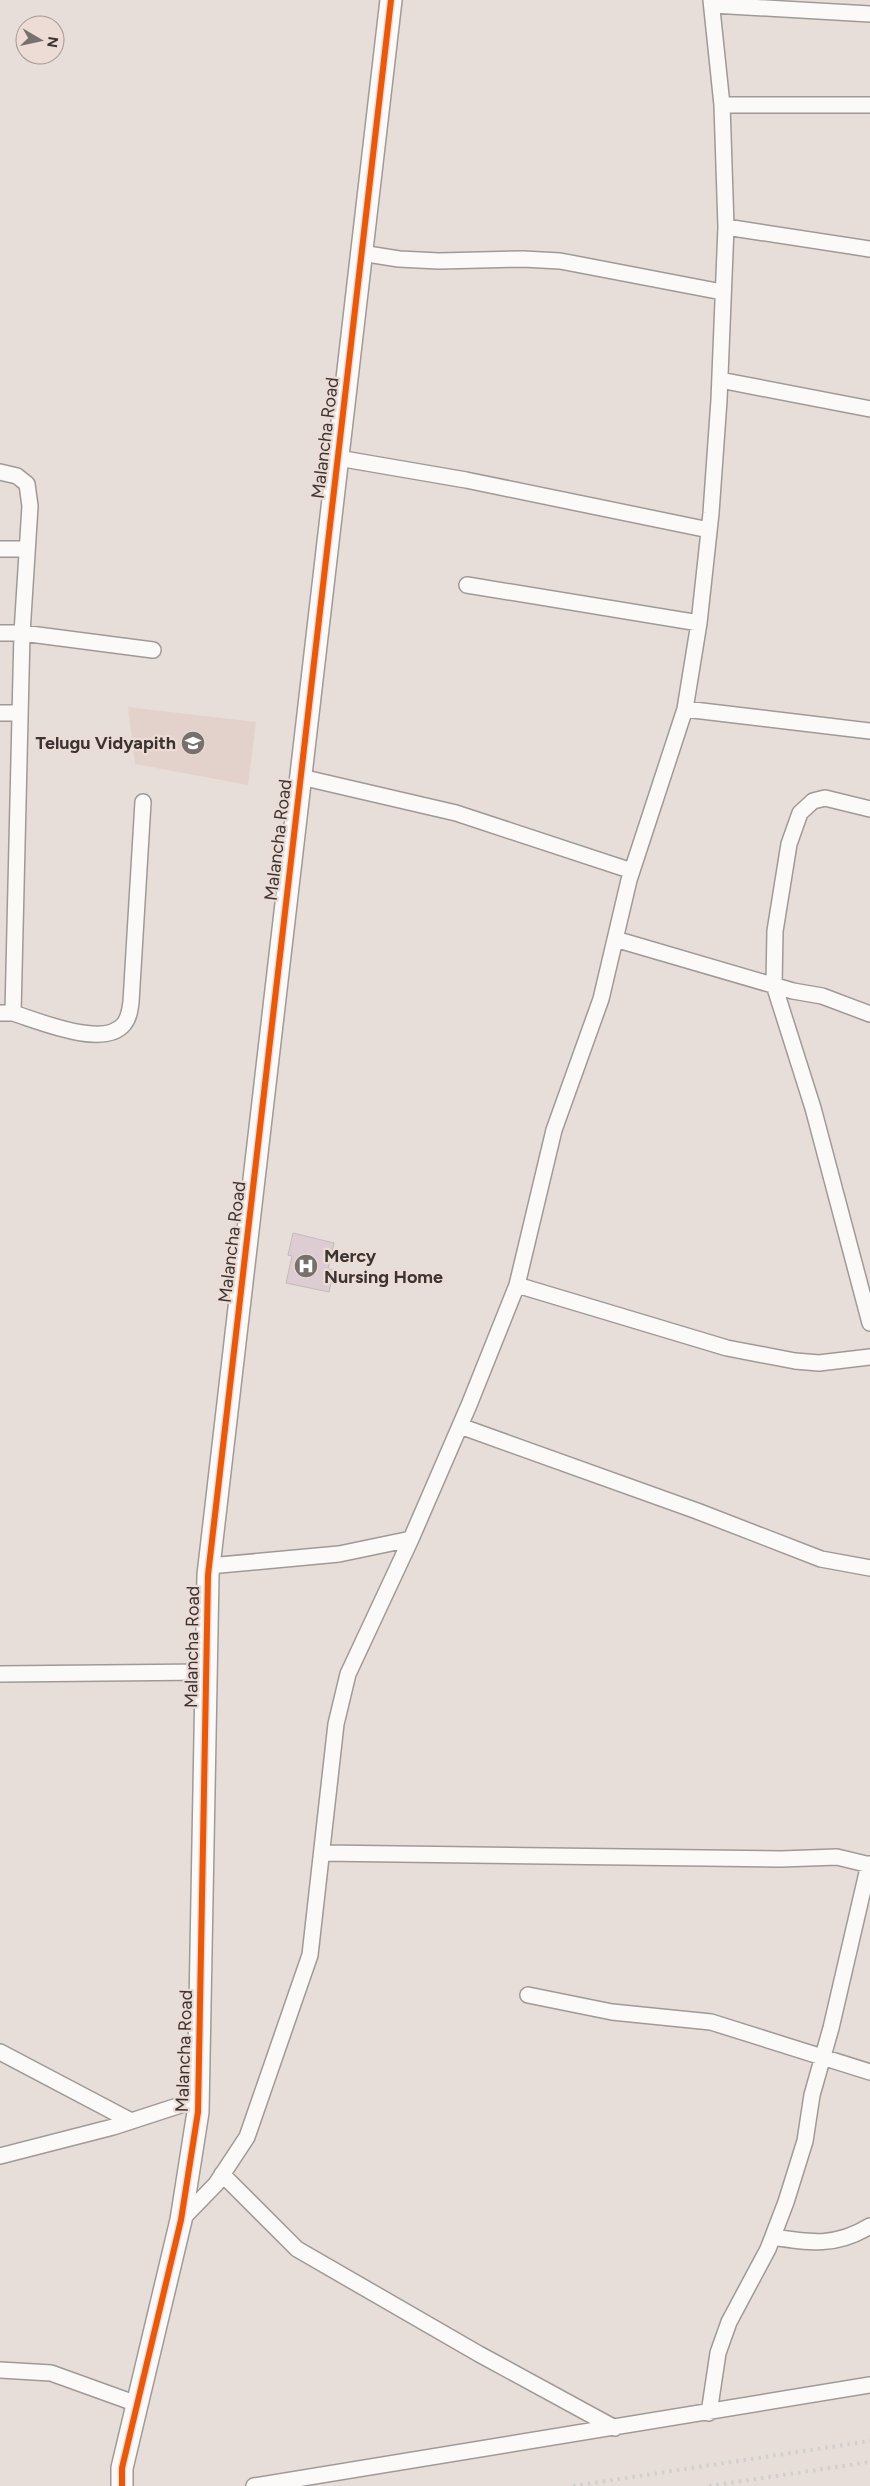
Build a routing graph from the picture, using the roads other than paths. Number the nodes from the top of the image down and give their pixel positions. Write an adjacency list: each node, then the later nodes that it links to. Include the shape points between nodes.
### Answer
1 (391, 0): 8 (street, Malancha Road)
2 (711, 2): 3 (street); 5 (street)
3 (870, 14)
4 (870, 104): 5 (street)
5 (722, 105): 6 (street)
6 (726, 228): 7 (street); 9 (street)
7 (870, 249)
8 (361, 253): 9 (street, via 439,261 560,261); 12 (street, Malancha Road)
9 (722, 292): 10 (street)
10 (720, 380): 11 (street); 14 (street)
11 (870, 409)
12 (338, 458): 14 (street); 26 (street, Malancha Road)
13 (0, 472): 16 (street, via 16,476 27,484 30,506)
14 (709, 530): 18 (street)
15 (0, 549): 16 (street)
16 (27, 550): 20 (street)
17 (467, 585): 18 (street)
18 (699, 624): 22 (street)
19 (0, 633): 20 (street)
20 (22, 633): 21 (street); 24 (street)
21 (153, 650)
22 (684, 709): 25 (street); 29 (street)
23 (0, 713): 24 (street)
24 (20, 713): 32 (street)
25 (870, 731)
26 (301, 777): 29 (street, via 456,814); 39 (street, Malancha Road)
27 (143, 802): 32 (street, via 128,1018 123,1026 110,1034 89,1035)
28 (870, 809): 31 (street, via 825,798 813,801 800,813 789,844 775,931)
29 (632, 871): 30 (street)
30 (615, 939): 31 (street); 34 (street, via 600,999 554,1130)
31 (774, 985): 33 (street, via 822,996); 35 (street, via 813,1108)
32 (7, 1013)
33 (870, 1014)
34 (517, 1285): 36 (street, via 726,1348 819,1363); 37 (street)
35 (870, 1323)
36 (870, 1357)
37 (460, 1426): 38 (street); 40 (street, via 707,1514 821,1559)
38 (411, 1539): 39 (street, via 339,1554); 43 (street, via 348,1674 336,1724)
39 (209, 1566): 41 (street, Malancha Road)
40 (870, 1568)
41 (206, 1672): 42 (street); 49 (street, Malancha Road)
42 (0, 1674)
43 (322, 1853): 44 (street, via 837,1857); 52 (street, via 310,1955 247,2137)
44 (869, 1864): 47 (street)
45 (528, 1996): 47 (street, via 612,2012 711,2022)
46 (0, 2052): 50 (street)
47 (822, 2058): 48 (street); 55 (street, via 805,2141)
48 (870, 2072)
49 (199, 2099): 50 (street); 53 (street, Malancha Road)
50 (131, 2121): 51 (street)
51 (0, 2156)
52 (222, 2174): 53 (street); 60 (street, via 297,2249)
53 (181, 2220): 58 (street, Malancha Road)
54 (870, 2226): 55 (street, via 825,2243)
55 (773, 2237): 59 (street, via 718,2353)
56 (0, 2370): 58 (street, via 51,2374)
57 (870, 2385): 59 (street)
58 (137, 2404): 61 (street, Malancha Road, via 122,2468)
59 (709, 2413): 60 (street)
60 (615, 2428): 62 (street)
61 (122, 2486)
62 (254, 2486)

